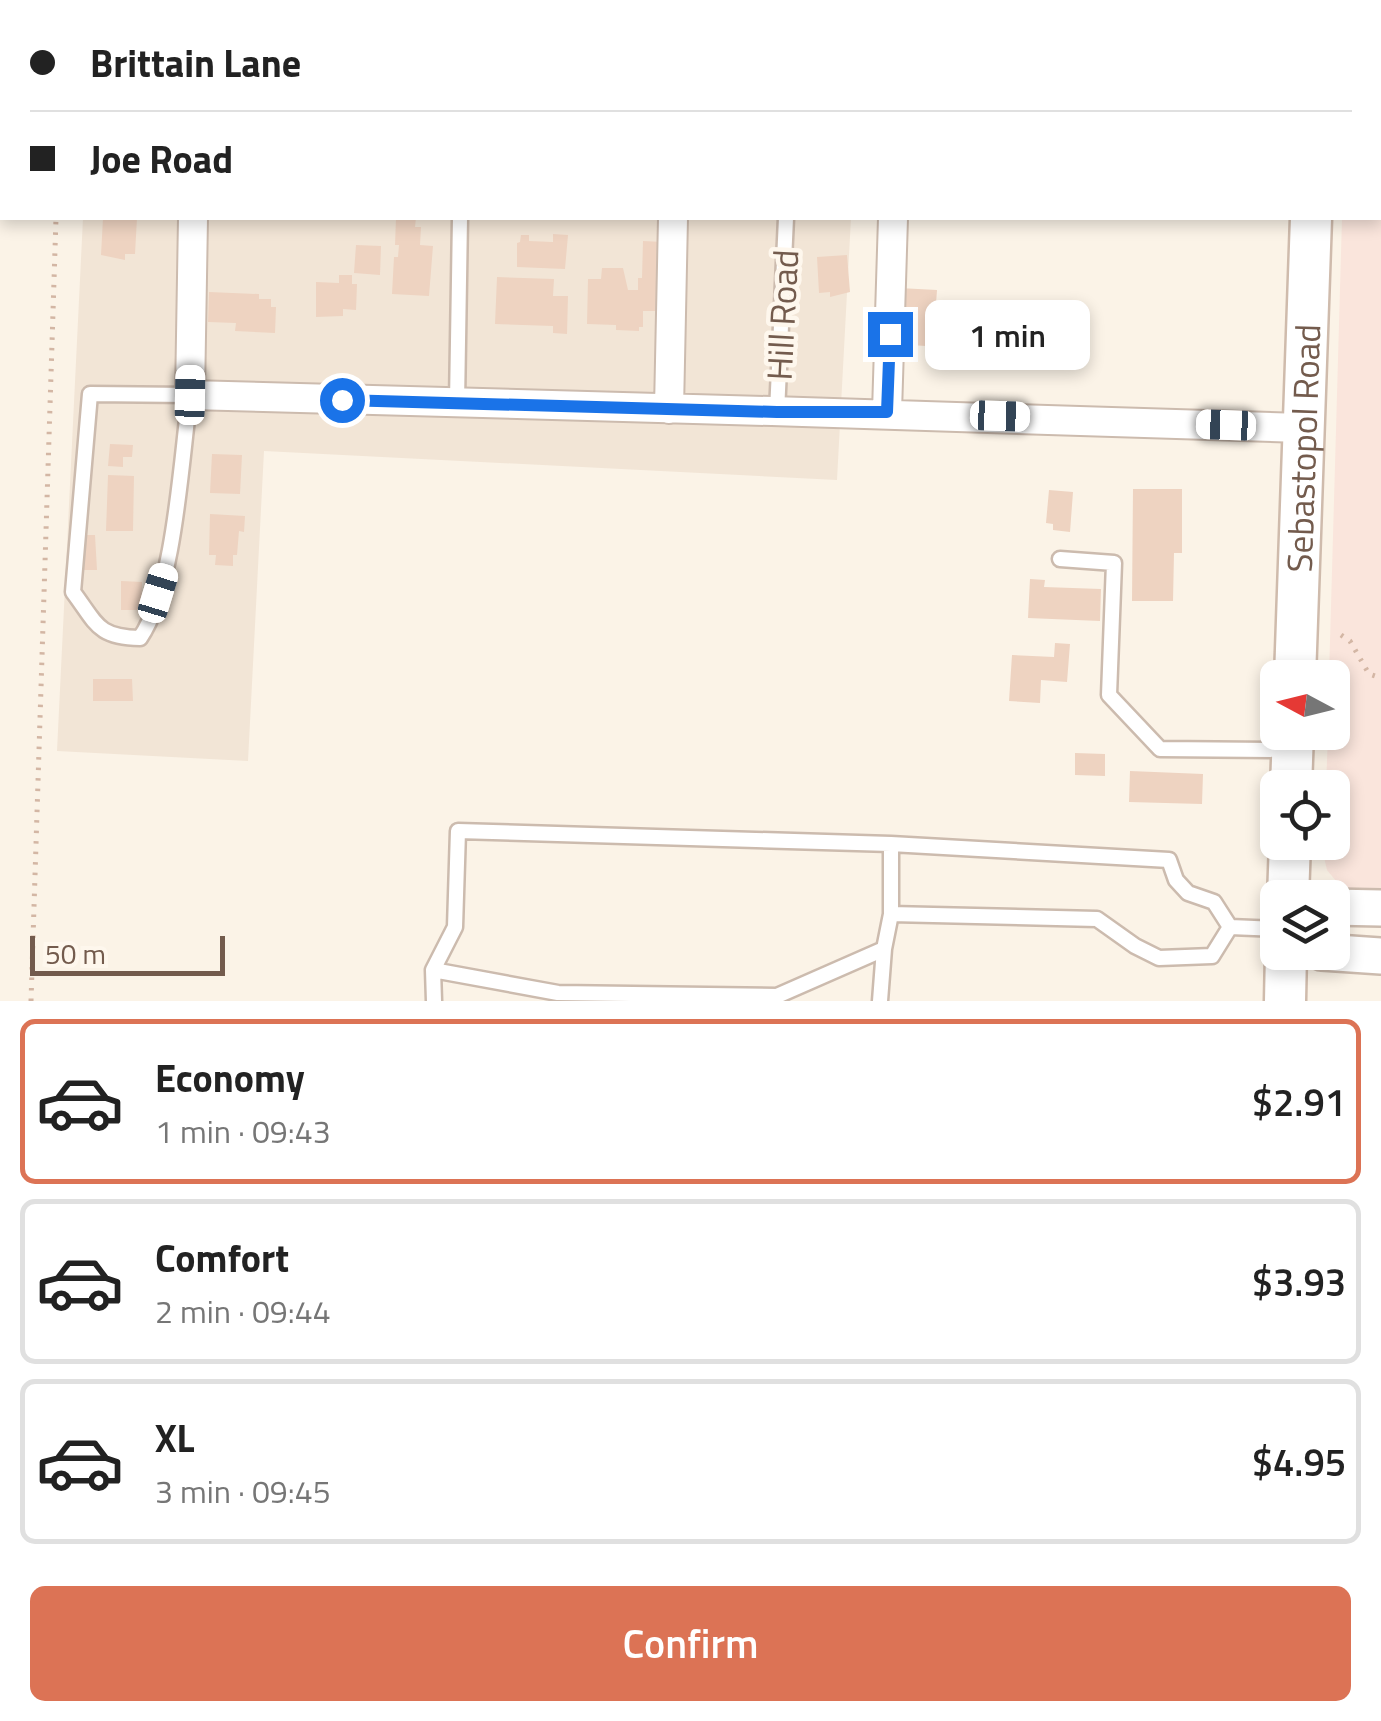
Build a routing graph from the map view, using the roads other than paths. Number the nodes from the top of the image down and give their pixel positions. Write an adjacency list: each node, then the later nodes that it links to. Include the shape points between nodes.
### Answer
1 (193, 220): 7 (street)
2 (460, 220): 8 (lane)
3 (673, 220): 9 (street)
4 (786, 220): 10 (lane, Hill Road)
5 (892, 220): 11 (street)
6 (1312, 220): 12 (main road, Sebastopol Road)
7 (190, 395): 7 (lane, via 90,394 73,592 103,632 119,638 140,638 148,626 168,560); 8 (street)
8 (457, 403): 9 (street)
9 (669, 408): 10 (street)
10 (777, 412): 11 (street)
11 (887, 412): 12 (street)
12 (1302, 428): 14 (main road, Sebastopol Road)
13 (1060, 559): 15 (lane, via 1114,563 1109,696 1160,749)
14 (1296, 660)
15 (1292, 757)
16 (891, 844): 19 (lane); 20 (lane, via 1169,860 1176,880 1214,902); 25 (lane, via 458,831 456,927)
17 (1350, 907): 18 (street)
18 (1381, 908)
19 (892, 914): 20 (lane, via 1097,918 1159,958 1212,956); 22 (lane)
20 (1230, 928): 21 (lane)
21 (1260, 929)
22 (884, 949): 25 (lane, via 776,996 558,993); 28 (lane)
23 (1350, 954): 24 (street)
24 (1381, 956)
25 (434, 970): 27 (lane)
26 (1285, 970): 29 (main road)
27 (434, 1001)
28 (880, 1001)
29 (1284, 1001)

